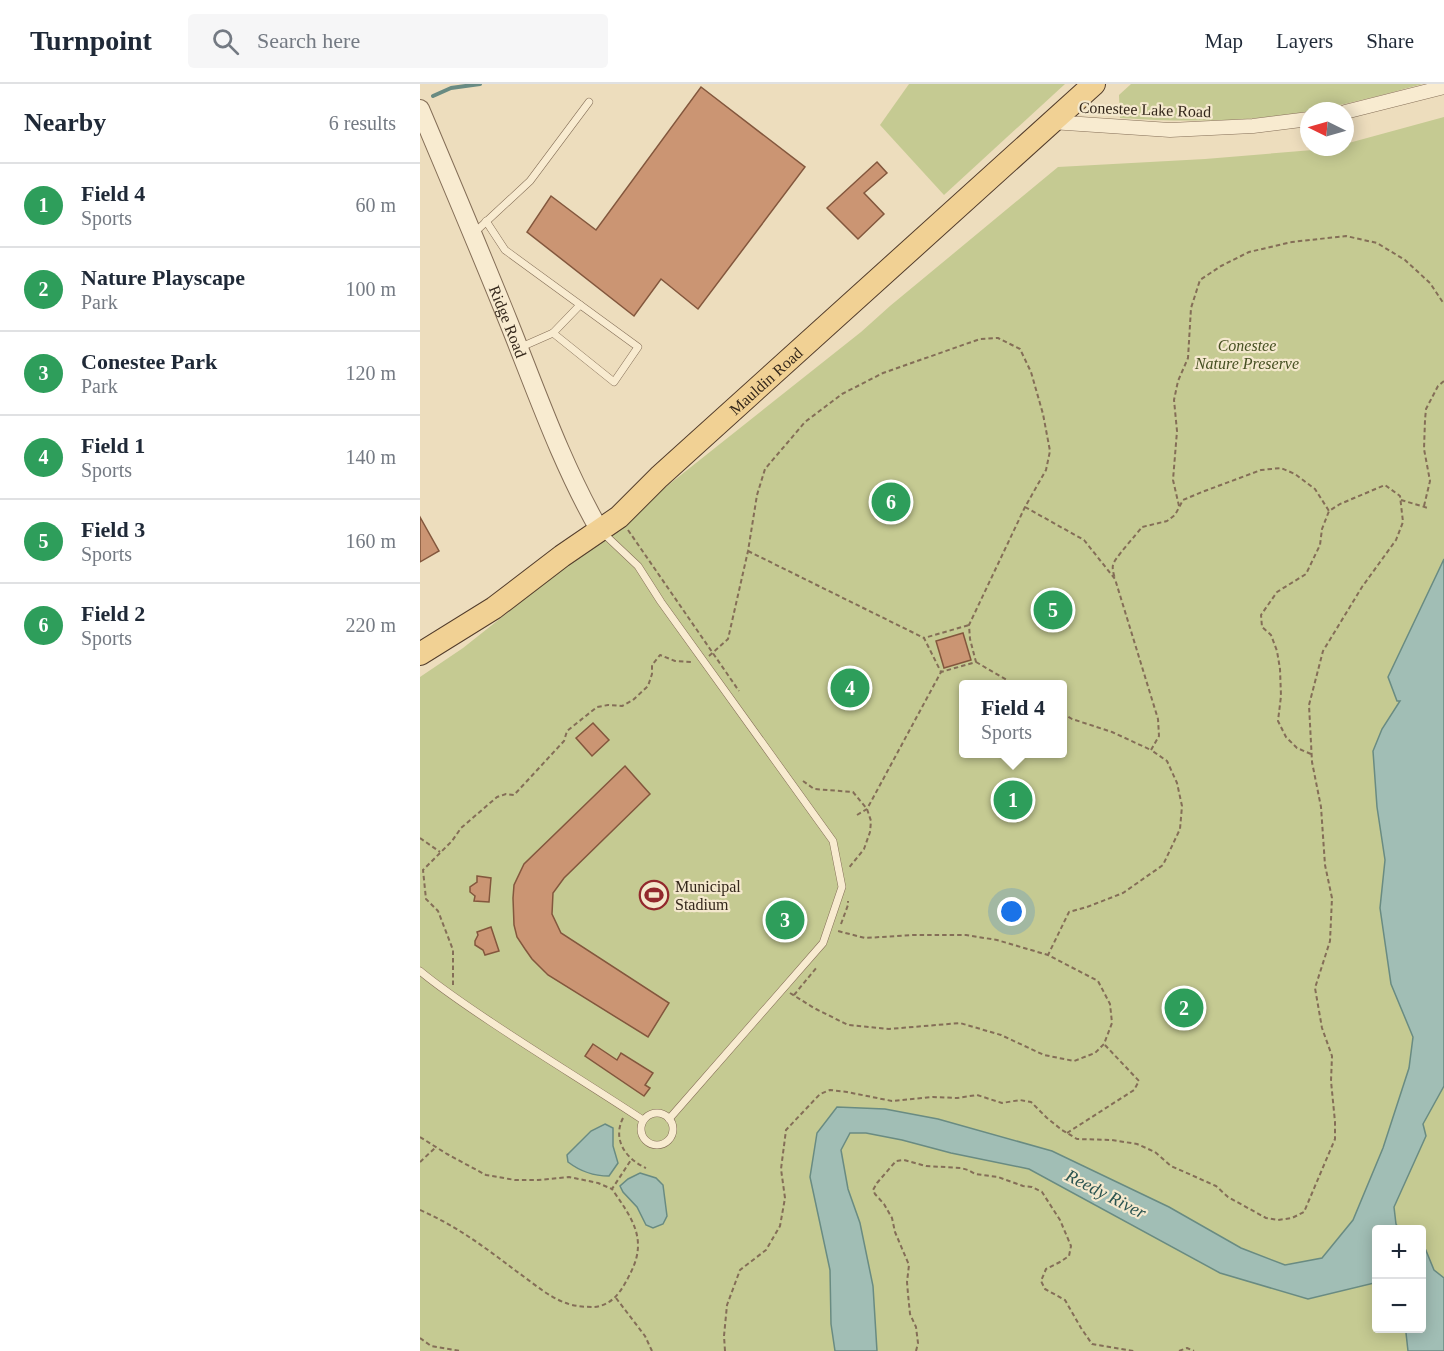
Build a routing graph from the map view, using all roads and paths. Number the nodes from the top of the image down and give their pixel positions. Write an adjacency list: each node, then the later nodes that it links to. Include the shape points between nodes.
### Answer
1 (1095, 84): 7 (main road, Mauldin Road)
2 (1444, 87): 5 (street)
3 (589, 102): 8 (lane, via 530,181)
4 (420, 109): 9 (street, Ridge Road)
5 (1354, 110)
6 (1300, 120): 7 (street, Conestee Lake Road, via 1170,130)
7 (1051, 122): 21 (main road, Mauldin Road)
8 (486, 222): 9 (lane); 11 (lane, via 505,250)
9 (472, 235): 13 (street, Ridge Road)
10 (1444, 304): 18 (path, via 1430,283 1405,260 1377,243 1346,236 1249,252 1200,280 1191,308 1188,358 1174,400 1177,431 1173,480)
11 (580, 305): 12 (lane); 12 (lane, via 638,347 614,382)
12 (553, 333): 13 (lane)
13 (519, 348): 22 (street, Ridge Road, via 581,499)
14 (1444, 381): 16 (path, via 1426,409 1424,449 1430,481)
15 (1401, 500): 16 (path); 20 (path, via 1385,485); 36 (path, via 1403,522 1395,540 1323,651 1309,705)
16 (1424, 506): 19 (path)
17 (1025, 507): 23 (path, via 1046,470 1050,452 1043,414 1020,349 998,338 980,339 883,373 842,394 805,422 765,469); 24 (path, via 1084,540); 25 (path)
18 (1179, 507): 20 (path, via 1183,500 1202,492 1261,470 1281,468 1315,489); 24 (path, via 1167,521 1142,527 1115,560)
19 (1428, 508)
20 (1329, 511): 36 (path, via 1320,545 1306,574 1277,592 1261,615 1262,627 1271,635 1277,651 1280,669 1278,721 1297,748)
21 (619, 517): 22 (main road, Mauldin Road); 28 (path)
22 (600, 531): 27 (main road, Mauldin Road, via 494,608); 29 (lane, via 638,566)
23 (748, 551): 26 (path); 28 (path, via 729,639)
24 (1115, 579): 35 (path, via 1158,719 1159,736)
25 (969, 625): 26 (path); 30 (path)
26 (924, 638): 31 (path)
27 (420, 654)
28 (712, 654): 29 (path); 33 (path)
29 (703, 660): 41 (path, via 696,664 660,655 652,665 648,686 641,693 622,706 597,707 584,717 567,731 564,741 514,795 497,797); 46 (lane, via 833,841 842,887 823,943)
30 (976, 662): 31 (path); 32 (path)
31 (941, 672): 38 (path)
32 (1007, 680)
33 (738, 691)
34 (1067, 716): 35 (path)
35 (1151, 750): 44 (path, via 1167,761 1182,806 1180,830 1163,865 1123,893 1069,912)
36 (1311, 754): 52 (path, via 1332,898 1330,941 1315,988 1332,1056 1335,1139 1304,1212 1292,1218 1266,1218 1137,1144 1077,1139)
37 (802, 780): 38 (path, via 814,789 853,792)
38 (867, 809): 39 (path); 42 (path, via 870,832 864,849)
39 (857, 815)
40 (420, 838): 41 (path)
41 (440, 852): 47 (path, via 423,870 426,899 438,911 453,950 453,986)
42 (847, 870)
43 (848, 894): 44 (path, via 838,931 865,938 966,935)
44 (1048, 956): 48 (path, via 1098,981 1110,1004 1112,1023)
45 (420, 971): 49 (lane)
46 (783, 988): 48 (path, via 848,1025 889,1029 960,1023 1000,1035 1044,1055 1074,1060 1095,1053); 50 (lane)
47 (459, 991)
48 (1104, 1044): 52 (path, via 1139,1081 1134,1090)
49 (629, 1111): 51 (lane); 55 (path, via 621,1120 619,1136 622,1149)
50 (669, 1119): 51 (lane, via 656,1113); 51 (lane, via 673,1127 671,1136 657,1146 643,1137)
51 (643, 1120)
52 (1067, 1133): 64 (path, via 1031,1102 1020,1100 1002,1103 977,1095 892,1101 830,1090 820,1094 786,1130 781,1169 785,1198 780,1226 766,1250 740,1270 727,1305)
53 (420, 1137): 54 (path)
54 (436, 1147): 56 (path); 58 (path, via 486,1174 515,1180 569,1177)
55 (631, 1160): 57 (path); 58 (path)
56 (420, 1162)
57 (646, 1168)
58 (612, 1190): 60 (path, via 638,1236 637,1261)
59 (420, 1210): 60 (path, via 474,1240 566,1304 594,1307)
60 (615, 1298): 63 (path)
61 (420, 1338): 62 (path, via 431,1346)
62 (461, 1351)
63 (652, 1351)
64 (725, 1351)
65 (916, 1351): 66 (path, via 918,1342 908,1294 909,1265 892,1218 873,1190 896,1161 904,1160 961,1168 1042,1192 1071,1246 1069,1256 1046,1269 1041,1281 1045,1289 1065,1300 1092,1344)
66 (1134, 1351)
67 (1179, 1351): 68 (path)
68 (1194, 1351)

